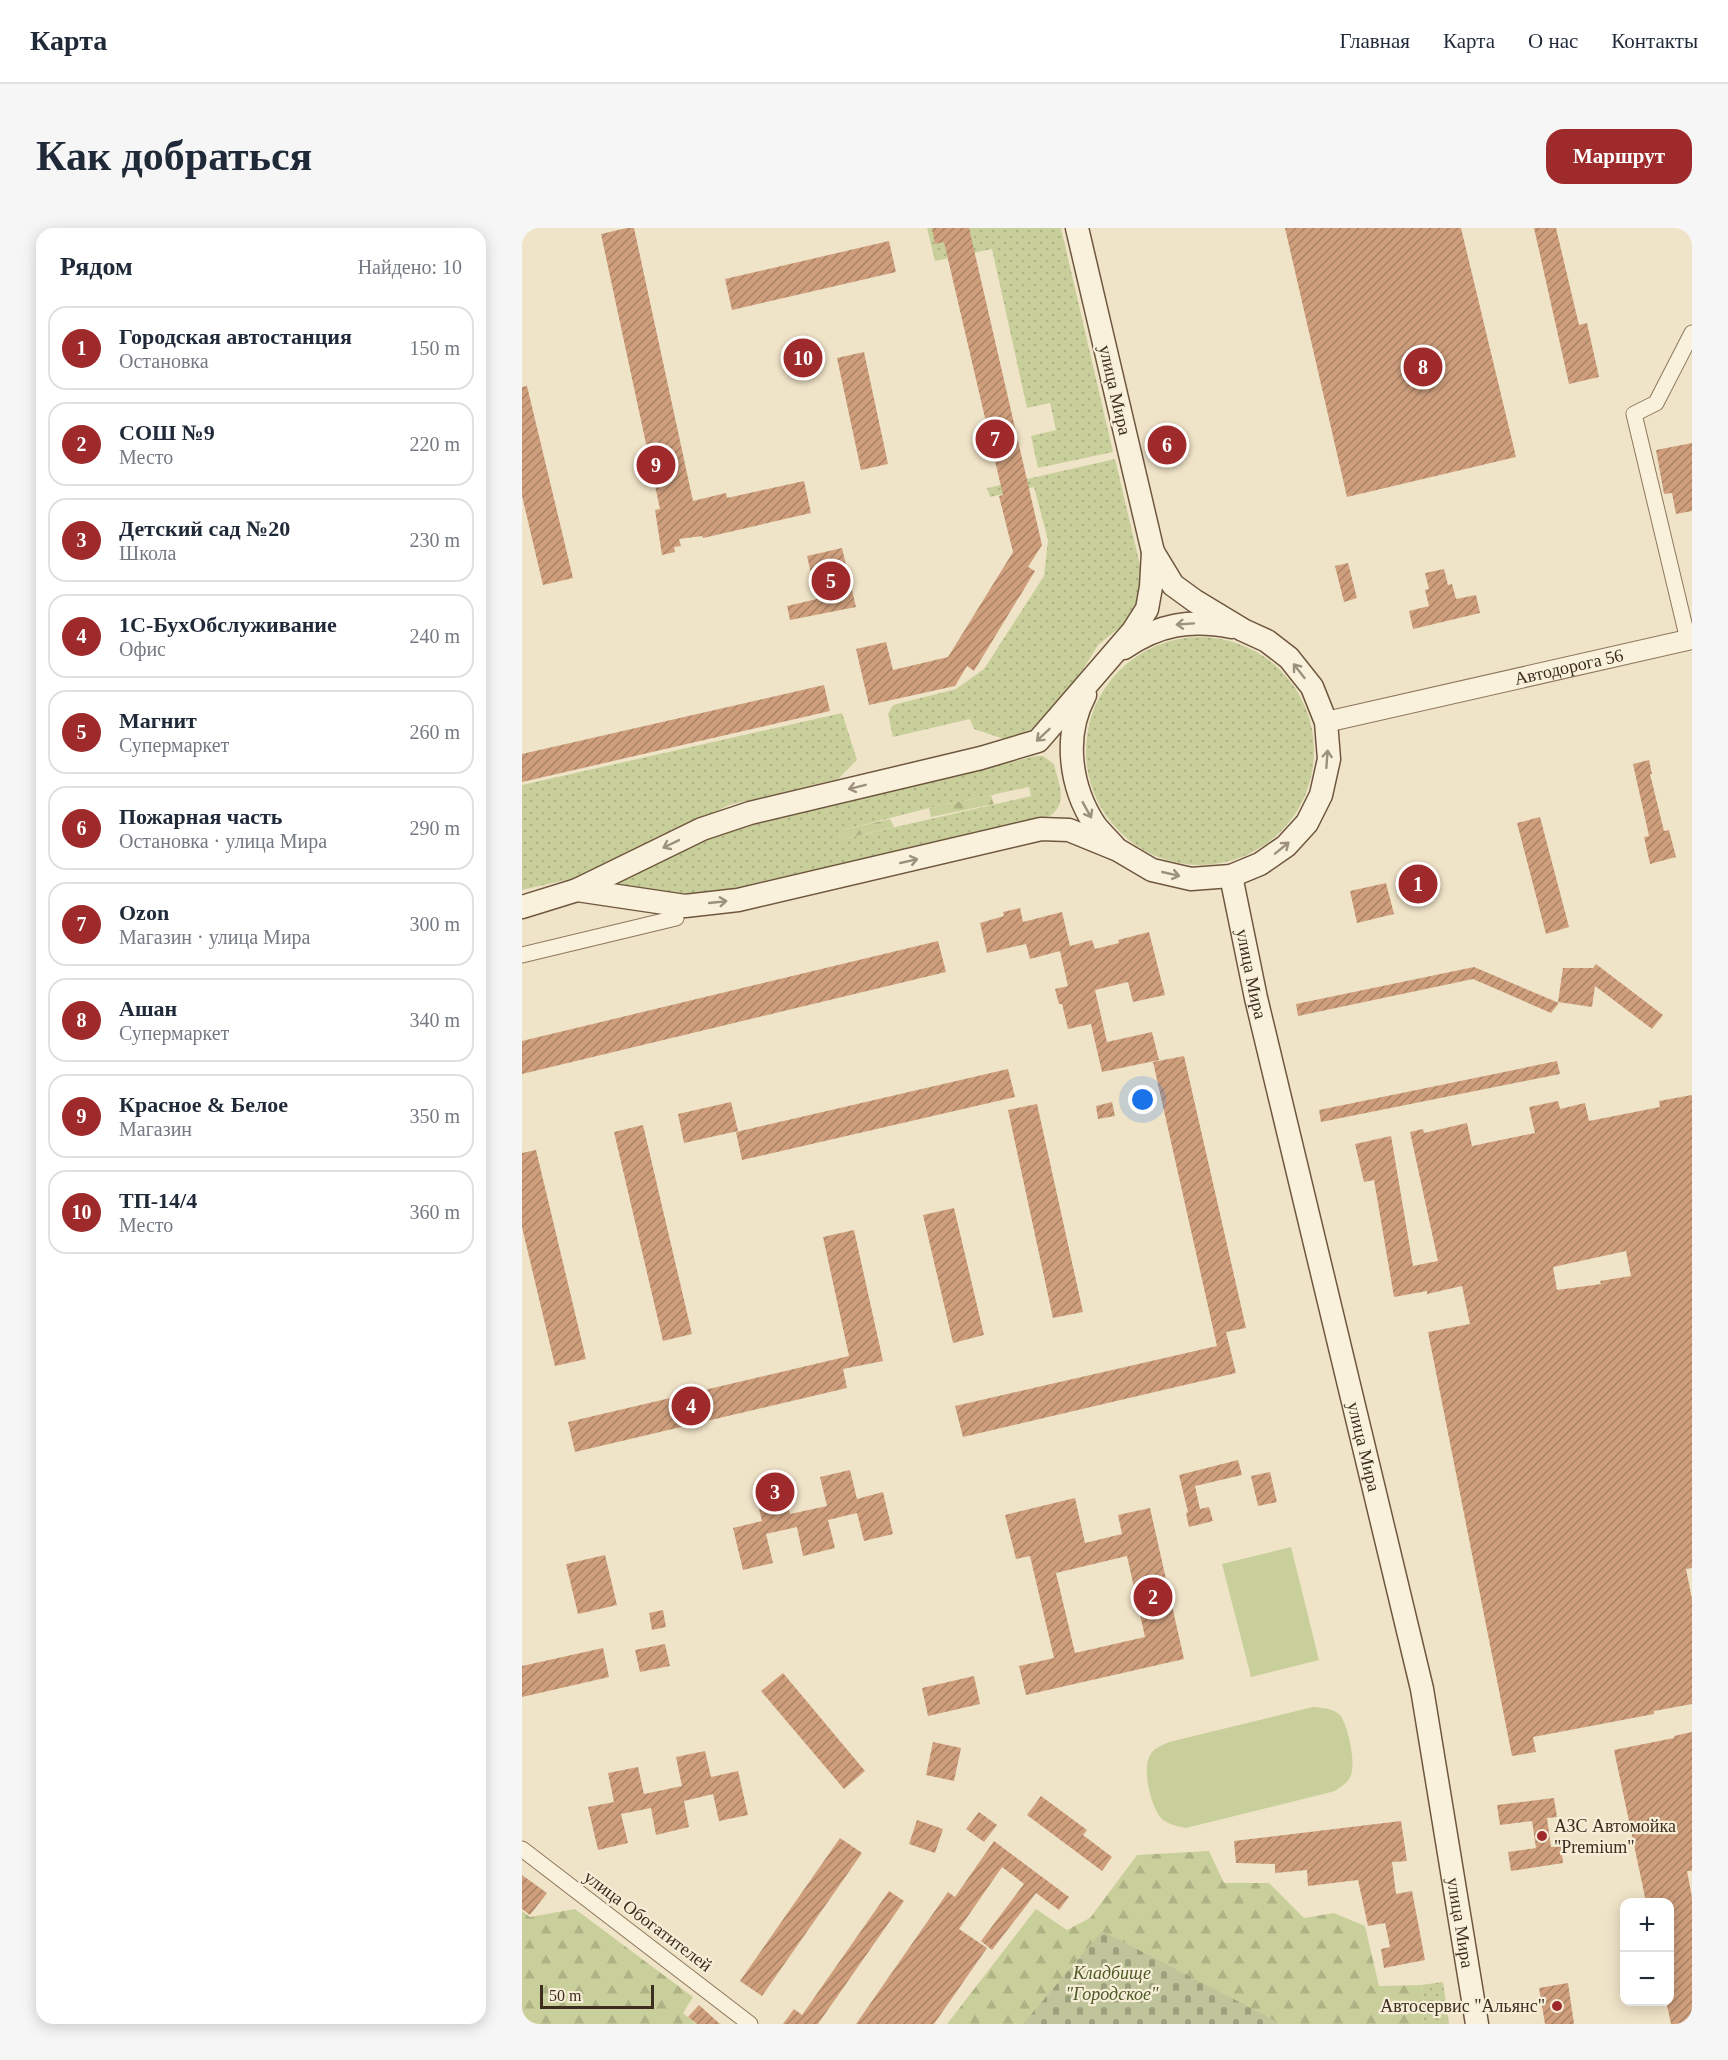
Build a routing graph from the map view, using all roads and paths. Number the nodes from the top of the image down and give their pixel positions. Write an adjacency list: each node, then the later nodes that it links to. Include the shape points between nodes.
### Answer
1 (1077, 228): 3 (main road, улица Мира)
2 (1692, 333): 5 (street, via 1656,403 1634,414)
3 (1153, 552): 4 (main road, via 1173,585); 6 (main road, via 1147,609)
4 (1243, 630): 6 (main road, one-way to 6, via 1209,623 1175,625 1143,636); 8 (main road, one-way to 4, via 1312,687 1289,658 1267,641)
5 (1690, 640): 8 (street, Автодорога 56)
6 (1114, 655): 7 (main road)
7 (1096, 675): 9 (main road, one-way to 9, via 1080,704 1072,735 1072,767 1080,798 1096,826); 11 (main road, one-way to 11, via 1038,741 750,813 702,829)
8 (1326, 722): 10 (main road, one-way to 8, via 1260,864 1286,846 1307,823 1321,795 1329,759)
9 (1118, 850): 10 (main road, one-way to 10, via 1152,870 1182,877); 11 (main road, one-way to 9, via 685,906 738,900 1041,829 1069,830)
10 (1231, 876): 17 (main road, улица Мира, via 1259,1009 1422,1689)
11 (577, 890): 12 (main road)
12 (522, 907)
13 (676, 918): 14 (street)
14 (522, 955)
15 (522, 1849): 16 (street, улица Обогатителей)
16 (750, 2024)
17 (1477, 2024)

